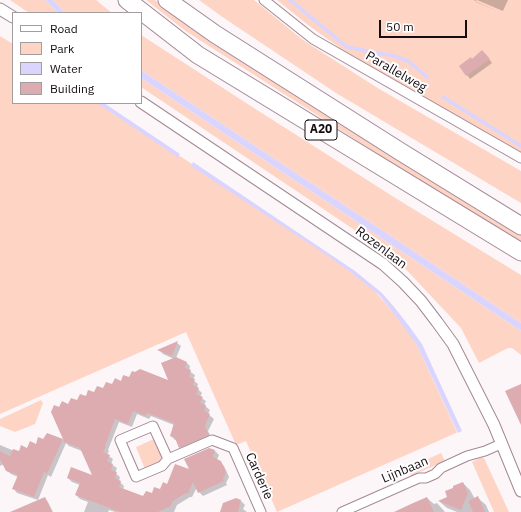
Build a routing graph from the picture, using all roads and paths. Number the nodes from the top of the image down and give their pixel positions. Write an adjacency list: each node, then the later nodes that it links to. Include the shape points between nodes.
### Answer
1 (127, 0): 9 (highway, A20, via 198,55)
2 (167, 0): 8 (highway, A20, via 215,34)
3 (264, 0): 7 (street, Parallelweg, via 313,39)
4 (0, 8): 5 (street)
5 (12, 16)
6 (142, 103): 10 (street, Rozenlaan, via 383,264 403,282 421,301 453,344)
7 (521, 158)
8 (521, 226)
9 (521, 252)
10 (501, 444): 12 (street, Rozenlaan); 14 (street, Lijnbaan, via 467,456 441,468 435,474 418,478)
11 (168, 459): 11 (street, Carderie, via 153,426 120,440 136,477 162,466); 13 (street, Carderie, via 212,440 233,448)
12 (521, 491)
13 (261, 512)
14 (342, 512)

